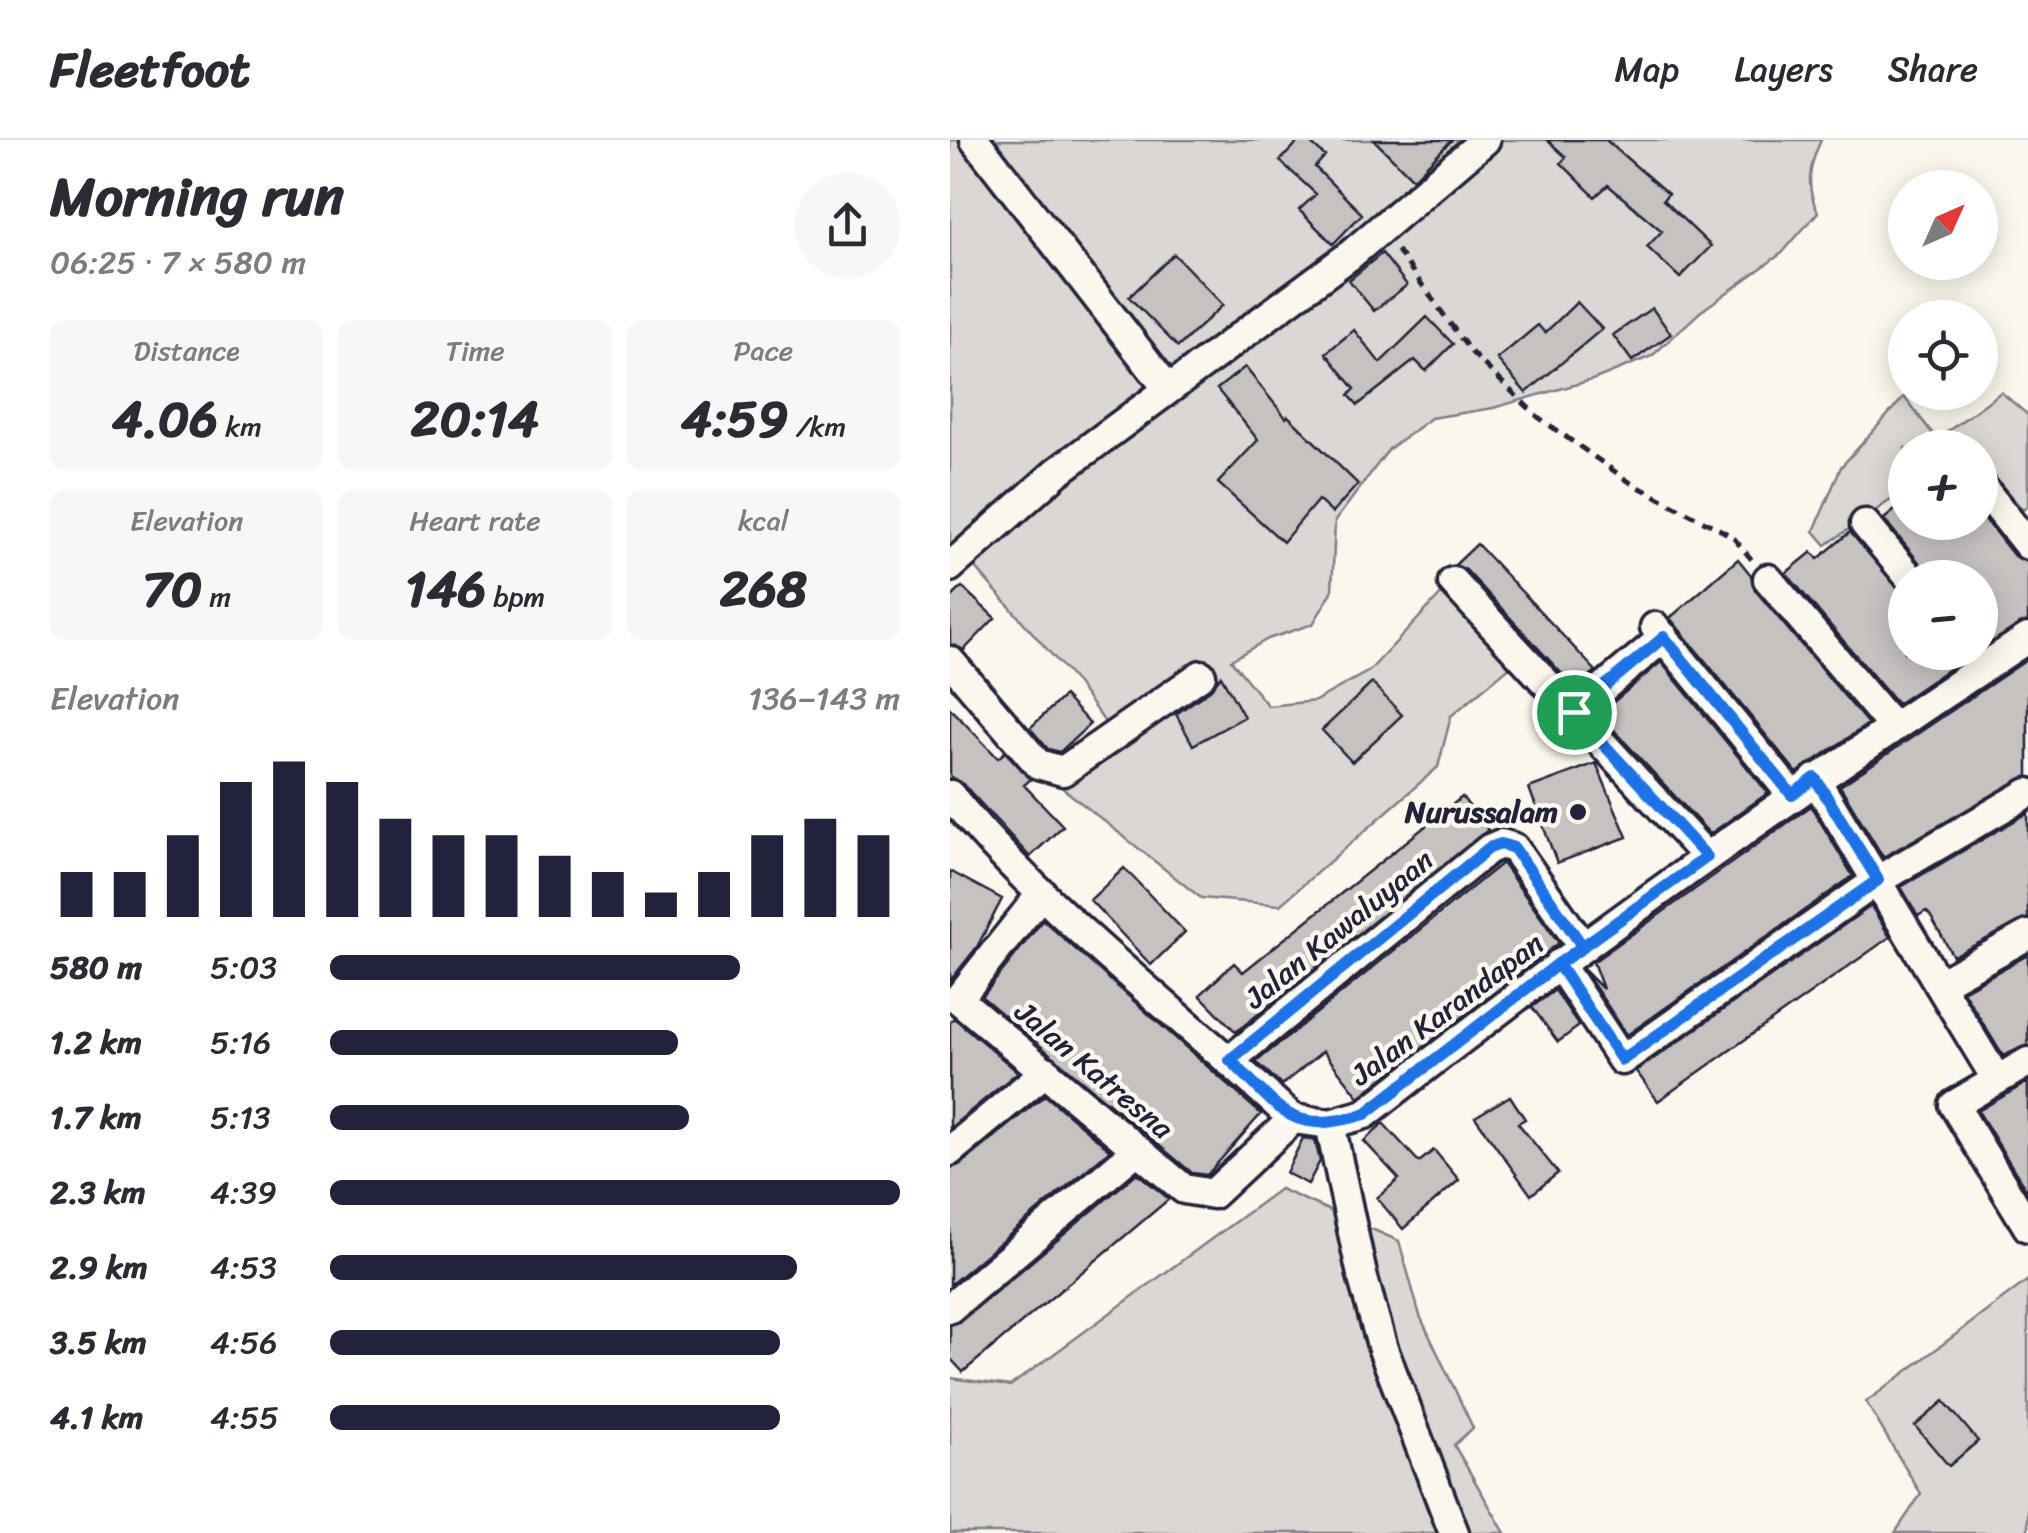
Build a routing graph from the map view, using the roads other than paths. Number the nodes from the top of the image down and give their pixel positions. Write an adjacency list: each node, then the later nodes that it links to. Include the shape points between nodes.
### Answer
1 (976, 140): 3 (street)
2 (1485, 140): 3 (street, via 1264,322)
3 (1168, 389): 8 (street, via 1057,472)
4 (1998, 507): 6 (street)
5 (1865, 524): 7 (street)
6 (2028, 545)
7 (1895, 560)
8 (950, 567)
9 (1768, 579): 17 (street)
10 (1453, 582): 16 (street)
11 (2028, 638): 12 (street, Jalan Karandapan)
12 (1998, 651)
13 (950, 661): 15 (street, via 1038,764 1062,771)
14 (1965, 670): 17 (street, Jalan Karandapan)
15 (1201, 675)
16 (1574, 712): 18 (street, via 1660,632); 24 (street)
17 (1892, 727): 18 (street, Jalan Karandapan)
18 (1804, 787): 24 (street, Jalan Karandapan); 25 (street)
19 (2028, 792): 25 (street)
20 (950, 795): 23 (street)
21 (950, 812): 23 (street)
22 (950, 821): 23 (street)
23 (980, 832): 26 (street)
24 (1707, 857): 28 (street, Jalan Karandapan)
25 (1878, 880): 29 (street, via 1622,1060); 30 (street)
26 (1042, 893): 31 (street, Jalan Katresna); 32 (street)
27 (2028, 935): 30 (street)
28 (1583, 947): 29 (street, Jalan Karandapan); 32 (street, Jalan Kawaluyaan, via 1514,848 1501,844)
29 (1558, 964): 37 (street, Jalan Karandapan, via 1365,1114)
30 (1941, 983): 35 (street)
31 (953, 999): 34 (street, Jalan Katresna)
32 (1230, 1060): 36 (street)
33 (2028, 1062): 35 (street)
34 (1046, 1071): 38 (street, Jalan Katresna); 39 (street)
35 (1998, 1080): 40 (street, via 1954,1105)
36 (1293, 1120): 37 (street, Jalan Karandapan); 38 (street, Jalan Katresna, via 1214,1194 1184,1189)
37 (1330, 1124): 43 (street, via 1384,1349)
38 (1137, 1150): 42 (street)
39 (950, 1151)
40 (2019, 1192): 41 (street)
41 (2028, 1227)
42 (950, 1308)
43 (1454, 1533)

